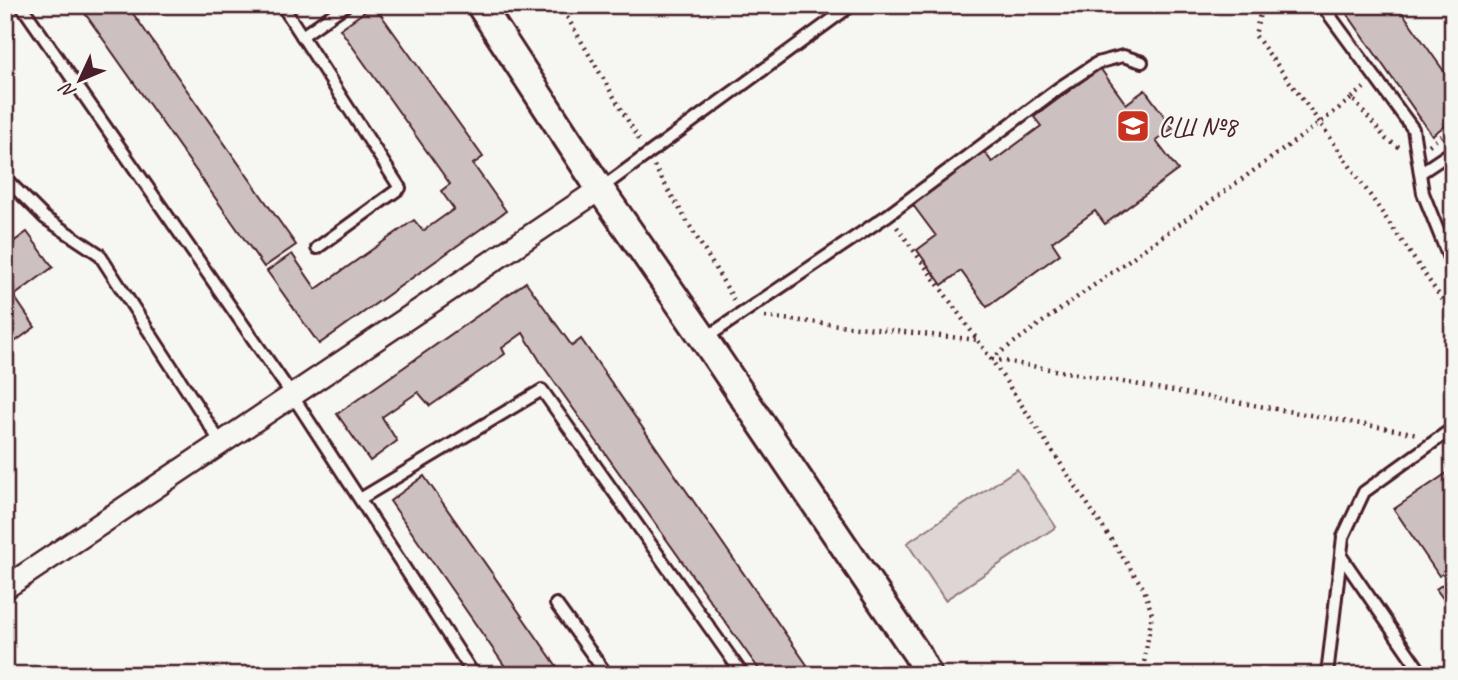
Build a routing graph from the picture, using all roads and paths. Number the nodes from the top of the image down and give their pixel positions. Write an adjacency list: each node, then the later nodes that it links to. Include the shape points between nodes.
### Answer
1 (21, 5): 27 (lane)
2 (282, 5): 11 (lane)
3 (346, 5): 11 (lane)
4 (480, 5): 20 (street)
5 (560, 5): 17 (path)
6 (852, 5): 17 (lane)
7 (1262, 5): 13 (path, via 1255,34)
8 (1322, 5): 16 (lane, via 1413,129)
9 (1449, 5): 10 (lane)
10 (1453, 10)
11 (302, 36): 22 (lane, via 400,187)
12 (1142, 62): 21 (lane, via 1123,56 1097,63)
13 (1320, 123): 16 (path, via 1352,99 1386,139); 24 (path); 26 (path)
14 (1453, 128): 16 (path)
15 (1453, 151): 18 (lane)
16 (1417, 153): 18 (lane)
17 (647, 154): 20 (lane)
18 (1420, 173): 23 (lane, via 1423,193)
19 (5, 178): 30 (lane, via 45,218 99,254)
20 (600, 189): 25 (street); 27 (street)
21 (888, 215): 25 (lane); 26 (path)
22 (317, 248)
23 (1453, 268)
24 (1453, 315)
25 (704, 339): 38 (street)
26 (991, 359): 29 (path); 39 (path, via 1144,589 1152,614)
27 (292, 396): 30 (street); 31 (lane)
28 (1453, 428): 29 (lane)
29 (1439, 438): 32 (lane, via 1364,492 1343,537)
30 (221, 443): 33 (street)
31 (360, 499): 35 (lane); 37 (lane, via 541,390)
32 (1341, 556): 40 (lane); 41 (lane)
33 (5, 588)
34 (556, 604): 36 (lane)
35 (474, 675)
36 (607, 675)
37 (743, 675)
38 (928, 675)
39 (1142, 675)
40 (1325, 675)
41 (1423, 675)

